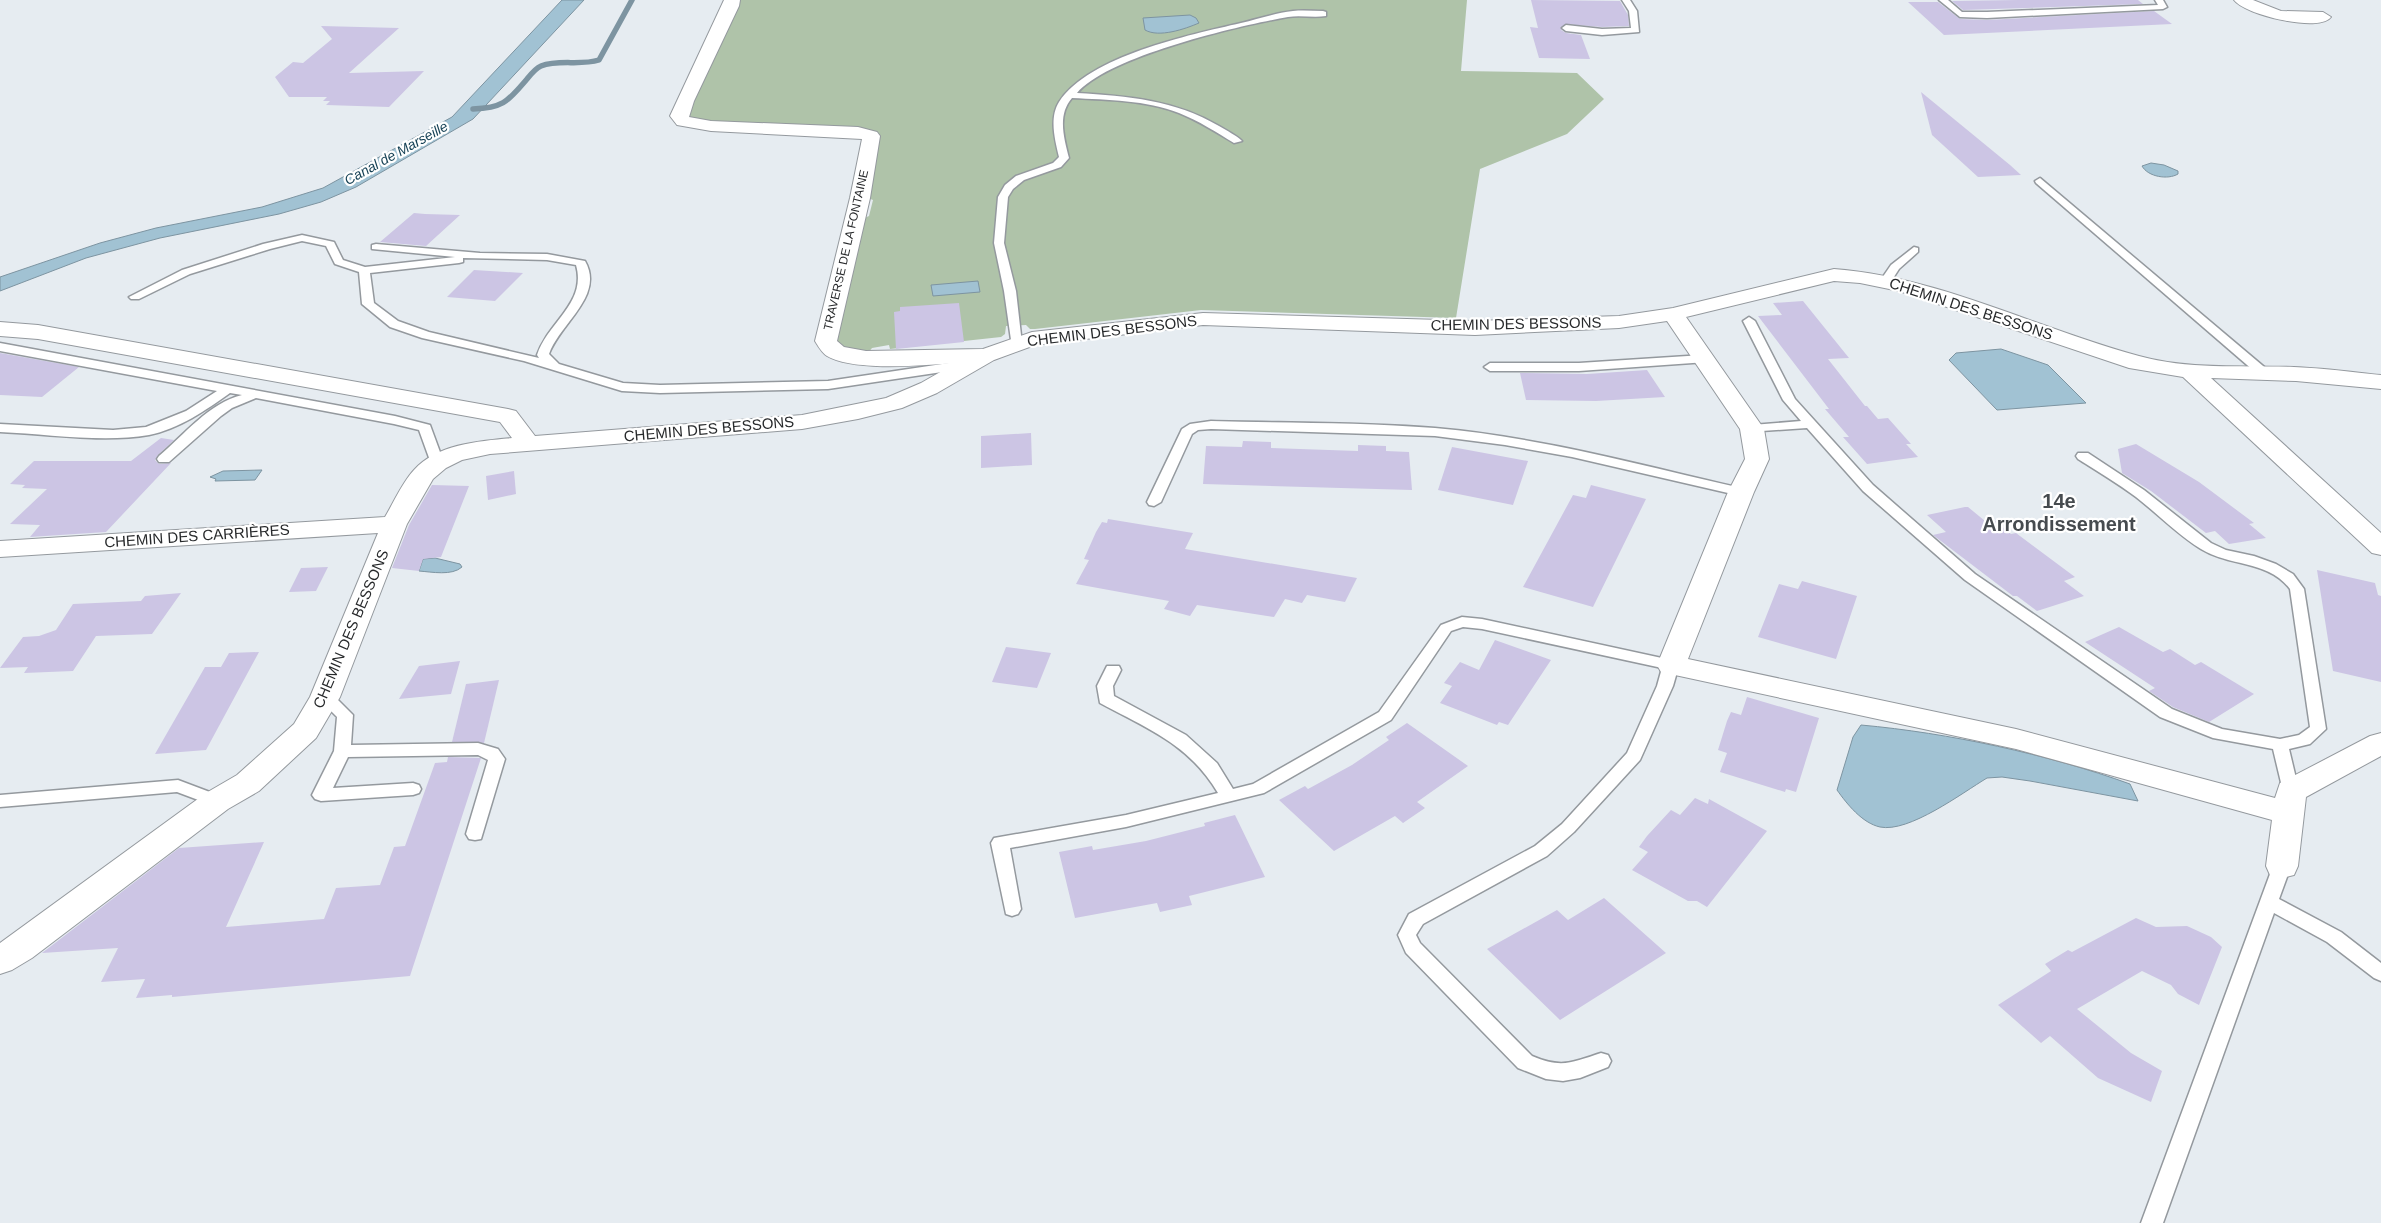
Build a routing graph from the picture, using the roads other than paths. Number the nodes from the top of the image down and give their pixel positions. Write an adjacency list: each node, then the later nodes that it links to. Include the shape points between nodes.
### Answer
1 (732, 0): 23 (street, TRAVERSE DE LA FONTAINE, via 685,101 679,116 683,121 711,126 858,132 871,136 860,198 826,341 834,352 854,357)
2 (1626, 0): 8 (lane, via 1633,11 1636,30 1602,32)
3 (1943, 0): 4 (lane, via 1960,14 1987,15 2163,7)
4 (2159, 0)
5 (2242, 0): 7 (street, via 2268,14 2285,18)
6 (1323, 14): 9 (lane, via 1286,15 1195,36 1113,66)
7 (2323, 17)
8 (1566, 28)
9 (1070, 95): 10 (lane, via 1164,105 1191,115); 21 (lane, via 1057,118 1064,158 1056,165 1020,178 1003,197 999,243 1016,325)
10 (1237, 141)
11 (2040, 181): 28 (lane)
12 (376, 247): 14 (lane)
13 (1914, 250): 16 (lane, via 1895,267)
14 (480, 256): 15 (lane, via 436,264); 26 (lane, via 547,257 581,263 586,288 578,304 545,343 543,355)
15 (364, 270): 17 (lane, via 339,262 330,244 302,238 186,272); 26 (lane, via 368,304 394,324)
16 (1886, 281): 18 (street, CHEMIN DES BESSONS, via 1834,275); 27 (street, CHEMIN DES BESSONS, via 2138,363)
17 (135, 296)
18 (1673, 314): 21 (street, CHEMIN DES BESSONS, via 1618,322 1475,328 1203,319); 24 (street)
19 (1749, 321): 32 (lane, via 1789,400)
20 (0, 329): 35 (street, via 38,332 508,416)
21 (1016, 344): 23 (street, CHEMIN DES BESSONS)
22 (0, 347): 30 (lane)
23 (978, 359): 26 (lane, via 828,385 660,389 622,387); 35 (street, CHEMIN DES BESSONS, via 929,388 894,403 858,412 802,422)
24 (1702, 359): 25 (lane, via 1579,367); 34 (street)
25 (1490, 366)
26 (556, 368)
27 (2190, 371): 28 (street, CHEMIN DES BESSONS); 42 (street)
28 (2265, 374): 29 (street, CHEMIN DES BESSONS)
29 (2381, 382)
30 (227, 390): 31 (lane); 33 (lane, via 191,414 148,431 113,434)
31 (260, 396): 37 (lane, via 241,398 225,407); 38 (lane, via 425,428)
32 (1811, 424): 34 (lane); 48 (lane, via 1868,488 1970,577 2133,691 2166,713 2219,734)
33 (0, 428)
34 (1752, 429): 39 (street, via 1757,459)
35 (529, 444): 38 (street, CHEMIN DES BESSONS, via 464,452)
36 (2083, 456): 48 (lane, via 2139,493 2206,546 2222,554 2271,567 2288,577 2297,589 2318,729 2304,740)
37 (164, 460)
38 (437, 463): 41 (street, CHEMIN DES BESSONS, via 423,475)
39 (1741, 492): 40 (lane, via 1572,453 1435,432 1211,426 1195,427 1187,432); 44 (street)
40 (1154, 502)
41 (394, 524): 43 (street, CHEMIN DES CARRIÈRES); 46 (street, CHEMIN DES BESSONS)
42 (2381, 547)
43 (0, 549)
44 (1671, 665): 51 (lane, via 1500,627 1462,622 1446,628 1385,716 1258,789); 54 (street); 61 (lane, via 1634,756 1568,828 1541,851 1416,919 1407,934 1413,948 1525,1062 1547,1072 1576,1073)
45 (1113, 670): 51 (lane, via 1105,686 1106,699 1180,739 1211,767)
46 (324, 697): 49 (lane, via 345,715); 53 (street, CHEMIN DES BESSONS, via 305,731 248,783)
47 (2381, 744): 54 (street)
48 (2280, 745): 54 (lane)
49 (342, 751): 50 (lane, via 321,795); 55 (lane, via 478,749 492,753 497,760)
50 (413, 789)
51 (1229, 797): 58 (lane, via 1126,821 1000,843)
52 (0, 801): 53 (lane, via 178,786)
53 (217, 801): 59 (street, CHEMIN DES BESSONS)
54 (2290, 802): 56 (street)
55 (475, 834)
56 (2282, 866): 57 (lane)
57 (2269, 902): 60 (lane, via 2334,937); 62 (lane)
58 (1012, 908)
59 (0, 960)
60 (2381, 973)
61 (1601, 1061)
62 (2152, 1223)

